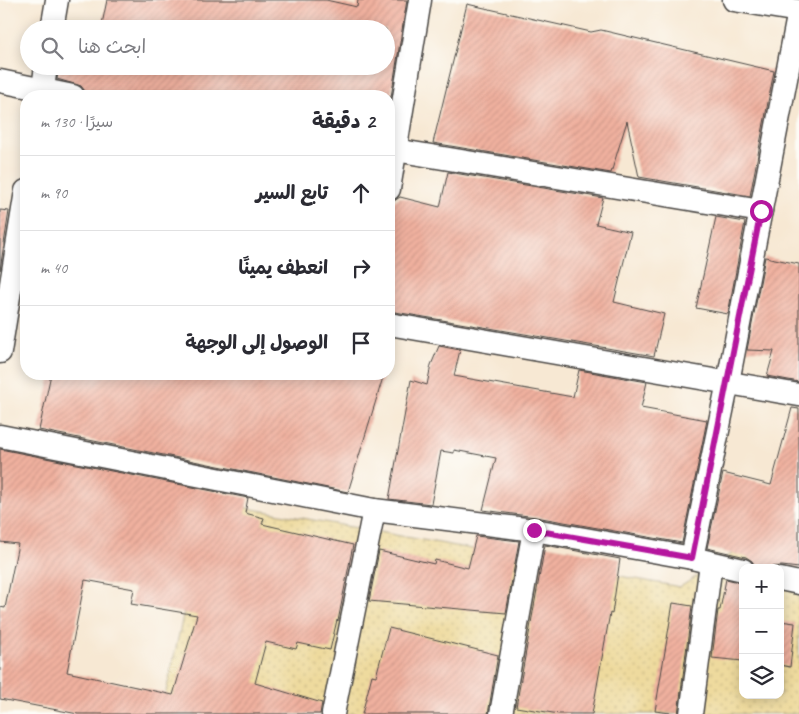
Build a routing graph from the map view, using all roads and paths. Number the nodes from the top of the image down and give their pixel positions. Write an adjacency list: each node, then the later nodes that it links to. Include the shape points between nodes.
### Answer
1 (57, 0): 5 (street)
2 (420, 0): 10 (street)
3 (734, 0): 4 (street)
4 (799, 11): 12 (street)
5 (54, 20)
6 (45, 75): 9 (street)
7 (0, 81): 8 (street)
8 (29, 90)
9 (43, 90)
10 (395, 134)
11 (395, 150): 12 (street)
12 (761, 211): 16 (street)
13 (20, 265): 15 (street)
14 (395, 325): 16 (street)
15 (0, 352)
16 (728, 382): 17 (street); 21 (street)
17 (799, 395)
18 (0, 436): 19 (street)
19 (374, 510): 20 (street); 25 (street)
20 (534, 530): 21 (street); 26 (street)
21 (702, 561): 22 (street); 27 (street)
22 (739, 569)
23 (784, 580): 24 (street)
24 (799, 583)
25 (333, 714)
26 (501, 714)
27 (691, 714)

